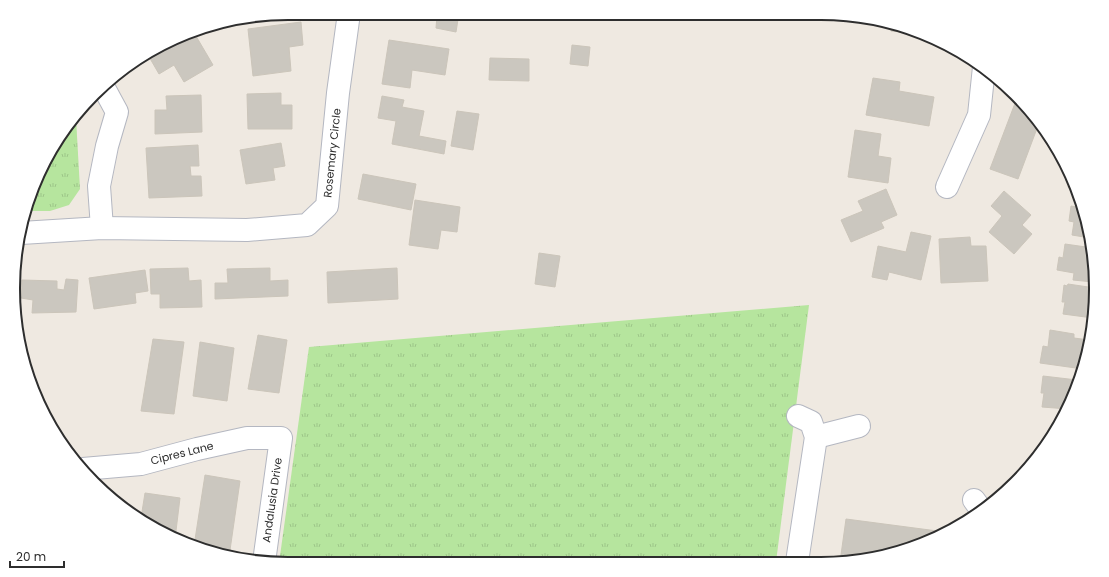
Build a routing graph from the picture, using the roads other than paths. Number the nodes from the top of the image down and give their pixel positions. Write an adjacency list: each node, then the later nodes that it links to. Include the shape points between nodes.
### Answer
1 (348, 20): 5 (street, Rosemary Circle, via 327,206 307,225 247,230)
2 (983, 74): 4 (street, via 979,115)
3 (106, 92): 5 (street, via 117,112 99,186)
4 (947, 187)
5 (102, 228): 6 (street, Rosemary Circle)
6 (26, 233)
7 (798, 416): 9 (street, via 811,422)
8 (859, 426): 9 (street)
9 (816, 437): 13 (street)
10 (281, 438): 11 (street, Cipres Lane, via 247,438 141,464); 12 (street, Andalusia Drive)
11 (89, 468)
12 (265, 556)
13 (798, 557)

